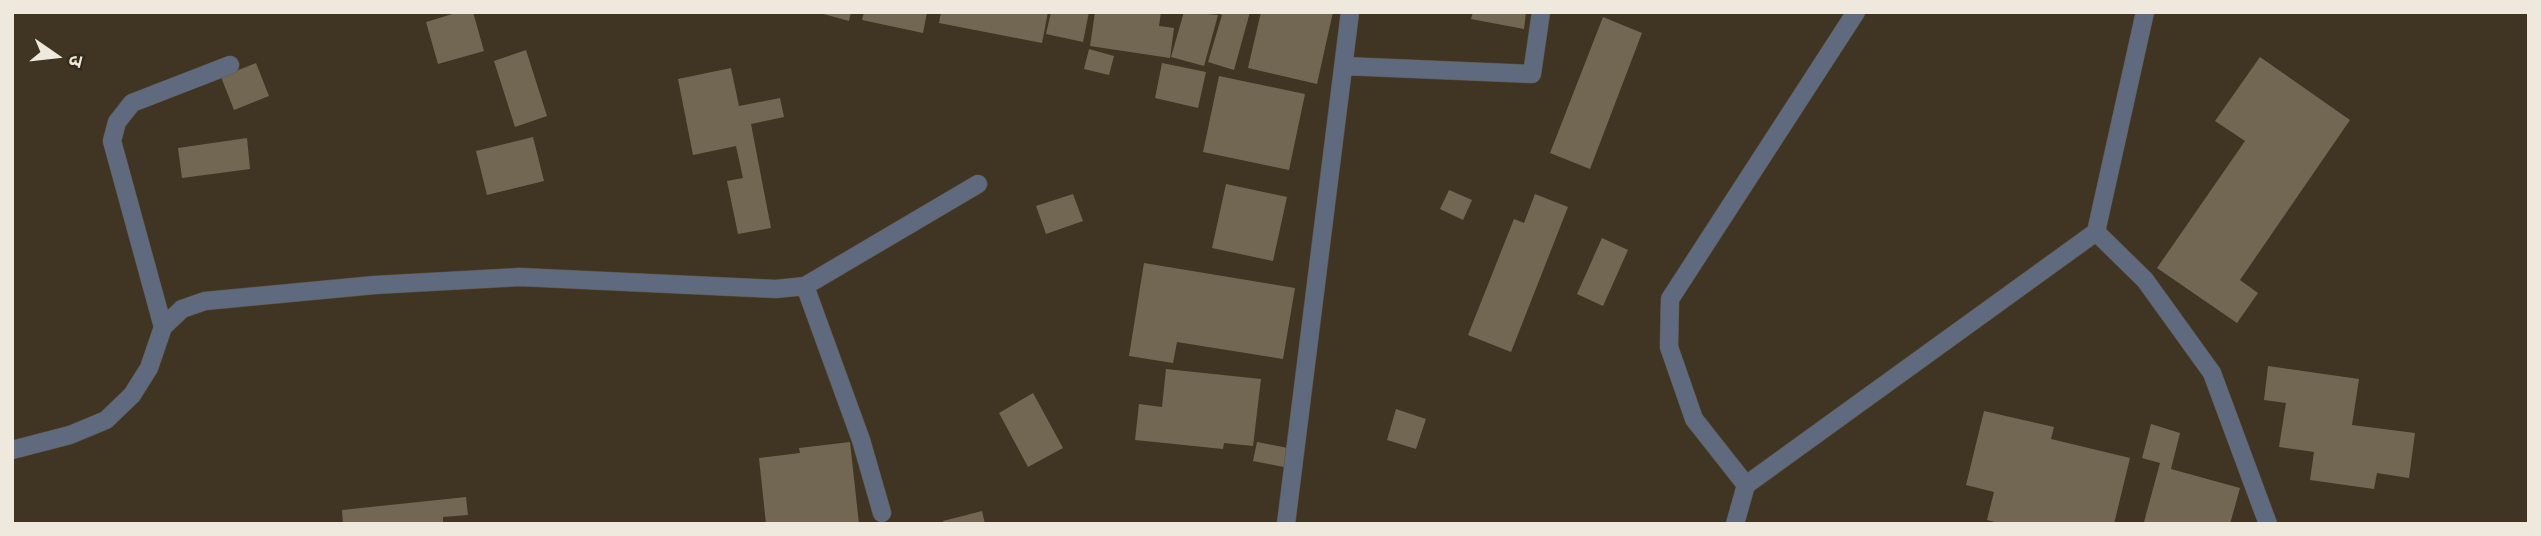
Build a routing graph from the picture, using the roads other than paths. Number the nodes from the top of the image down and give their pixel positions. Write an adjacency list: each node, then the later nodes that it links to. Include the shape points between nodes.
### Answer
1 (1350, 12): 6 (street)
2 (1541, 12): 6 (street, via 1531,75)
3 (1856, 12): 12 (street, via 1670,299 1669,347 1694,419)
4 (2145, 12): 8 (street)
5 (230, 65): 10 (street, via 132,103 117,122 112,141)
6 (1343, 66): 14 (street)
7 (978, 184): 9 (street)
8 (2096, 232): 12 (street); 16 (street, via 2145,280 2212,373)
9 (805, 286): 10 (street, via 520,277 375,285 205,302 182,309); 13 (street, via 861,440)
10 (163, 327): 11 (street, via 149,368 132,395 106,420)
11 (12, 450)
12 (1746, 485): 15 (street)
13 (882, 513)
14 (1286, 524)
15 (1735, 524)
16 (2268, 524)

